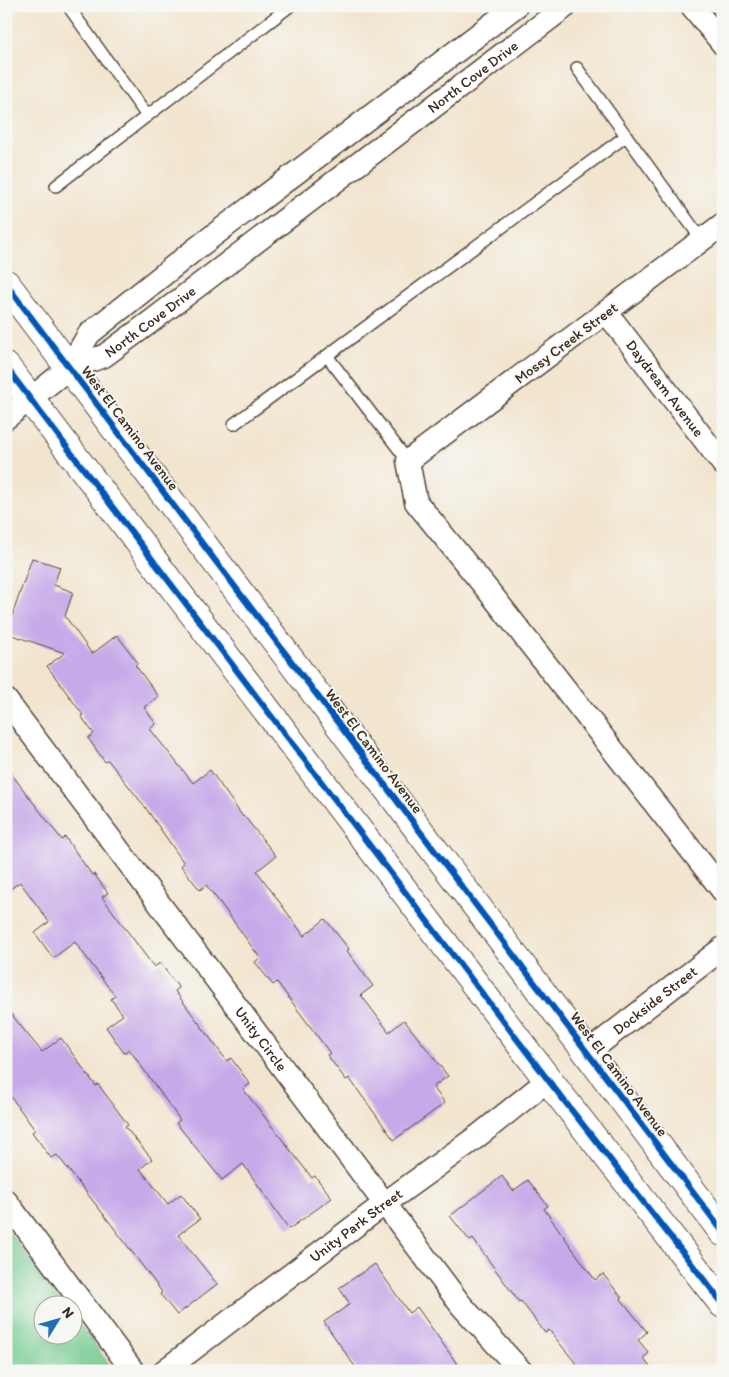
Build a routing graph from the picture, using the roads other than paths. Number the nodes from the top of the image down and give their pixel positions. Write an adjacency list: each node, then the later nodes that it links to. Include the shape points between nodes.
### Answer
1 (68, 6): 8 (lane)
2 (290, 6): 8 (lane)
3 (516, 6): 17 (street, North Cove Drive, via 89,334)
4 (566, 6): 17 (street, North Cove Drive, via 104,356)
5 (692, 6): 6 (street)
6 (723, 44)
7 (576, 68): 9 (lane)
8 (147, 116): 10 (lane)
9 (626, 136): 12 (lane); 15 (lane)
10 (56, 186)
11 (723, 224): 12 (street, Mossy Creek Street)
12 (702, 240): 14 (street, Mossy Creek Street)
13 (6, 284): 17 (main road, West El Camino Avenue)
14 (607, 313): 21 (street, Mossy Creek Street); 22 (street, Daydream Avenue)
15 (327, 356): 20 (lane); 21 (lane)
16 (6, 366): 18 (main road)
17 (70, 368): 18 (street); 26 (main road, West El Camino Avenue)
18 (31, 400): 19 (street); 27 (main road)
19 (6, 418)
20 (234, 424)
21 (408, 461): 24 (street, via 416,502)
22 (723, 464)
23 (6, 700): 29 (street, Unity Circle)
24 (723, 891)
25 (723, 948): 26 (street, Dockside Street)
26 (587, 1052): 30 (main road, West El Camino Avenue)
27 (548, 1080): 29 (street, Unity Park Street); 31 (main road)
28 (6, 1201): 32 (street)
29 (384, 1204): 33 (street, Unity Park Street); 34 (street, Unity Circle, via 461,1305)
30 (723, 1232)
31 (723, 1304)
32 (133, 1371)
33 (164, 1371)
34 (521, 1371)

